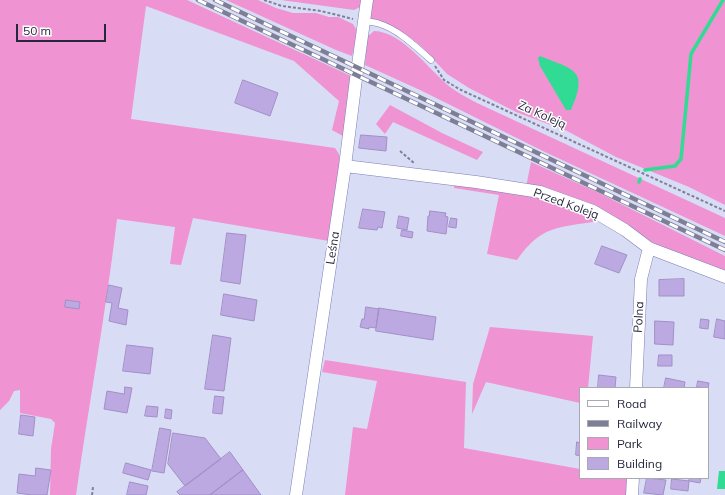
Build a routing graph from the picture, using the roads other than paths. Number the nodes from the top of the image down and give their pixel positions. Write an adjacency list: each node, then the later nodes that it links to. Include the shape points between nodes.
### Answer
1 (367, 0): 2 (street, Leśna)
2 (364, 21): 3 (lane, via 380,24 405,38); 4 (street, Leśna)
3 (431, 60)
4 (345, 166): 5 (street, Przed Koleją, via 540,192 593,211); 9 (street, Leśna)
5 (649, 248): 6 (street, Przed Koleją); 7 (street, Polna, via 640,279)
6 (725, 277)
7 (636, 387)
8 (633, 479): 10 (street)
9 (296, 495)
10 (632, 495)

